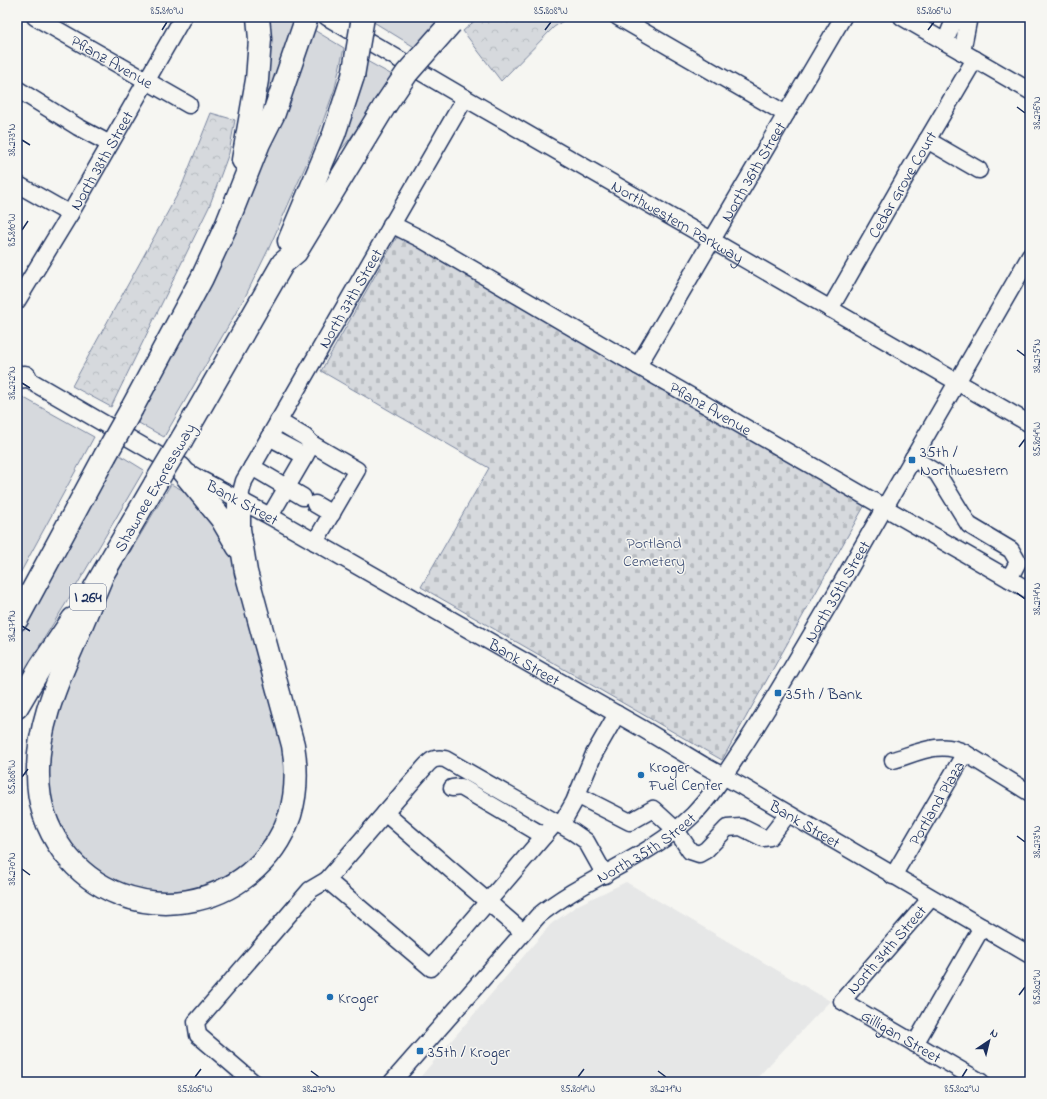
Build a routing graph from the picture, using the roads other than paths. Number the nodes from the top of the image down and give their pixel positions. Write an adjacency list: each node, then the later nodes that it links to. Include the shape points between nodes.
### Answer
1 (35, 17): 15 (street, Pflanz Avenue)
2 (183, 17): 15 (street, North 38th Street)
3 (258, 17): 25 (highway, via 260,39 257,80)
4 (307, 17): 25 (highway, via 274,113)
5 (327, 17): 18 (street, Northwestern Parkway)
6 (363, 17): 30 (highway, bridge, via 353,76 334,134 284,251)
7 (618, 17): 20 (street)
8 (843, 17): 20 (street, North 36th Street)
9 (902, 17): 13 (street)
10 (959, 17): 13 (street, via 952,25)
11 (969, 17): 14 (street, Cedar Grove Court)
12 (454, 20): 30 (highway, bridge, via 414,65 384,107 296,252)
13 (945, 42): 14 (street)
14 (969, 56): 17 (street); 21 (street, Cedar Grove Court)
15 (146, 81): 19 (street, Pflanz Avenue); 22 (street, North 38th Street)
16 (17, 89): 22 (street)
17 (1030, 91)
18 (465, 98): 27 (street, North 37th Street); 28 (street, Northwestern Parkway)
19 (189, 105)
20 (786, 114): 28 (street, North 36th Street)
21 (927, 140): 23 (street); 33 (street, Cedar Grove Court)
22 (110, 144): 26 (street, North 38th Street)
23 (979, 170)
24 (17, 184): 26 (street)
25 (240, 191): 54 (highway, bridge, via 202,278)
26 (70, 214): 31 (street, North 38th Street)
27 (391, 224): 34 (street, Pflanz Avenue); 37 (street, North 37th Street)
28 (712, 241): 33 (street, Northwestern Parkway); 34 (street, North 36th Street)
29 (1030, 257): 36 (street, North 35th Street)
30 (283, 263): 51 (highway, Shawnee Expressway / I 264, bridge)
31 (23, 278): 32 (street, North 38th Street)
32 (17, 301)
33 (830, 309): 36 (street, Northwestern Parkway)
34 (638, 366): 46 (street, Pflanz Avenue)
35 (20, 376): 43 (street, Bank Street)
36 (957, 383): 38 (street, Northwestern Parkway); 41 (street, North 35th Street)
37 (278, 421): 39 (street, North 37th Street); 40 (street, via 305,437)
38 (1030, 424)
39 (270, 437): 40 (street); 42 (street, North 37th Street)
40 (309, 450): 44 (street); 47 (street, via 358,470)
41 (913, 458): 46 (street, North 35th Street); 52 (street, via 937,473 969,525 1011,550 1018,562)
42 (252, 467): 44 (street); 45 (street, North 37th Street, via 244,481)
43 (180, 468): 45 (street, Bank Street); 50 (highway, via 221,518)
44 (287, 488): 47 (street); 48 (street)
45 (239, 500): 48 (street, Bank Street); 50 (highway, via 239,528)
46 (885, 507): 52 (street, Pflanz Avenue); 59 (street, North 35th Street, via 778,694)
47 (332, 514): 49 (street)
48 (270, 516): 49 (street, Bank Street)
49 (315, 542): 56 (street, Bank Street)
50 (243, 555): 51 (highway, via 293,745 296,771 293,802 280,837 253,870 222,891 182,903 150,903 135,900 92,880 79,870 59,846 51,833 41,805 38,758 44,723 55,687)
51 (102, 576): 55 (highway, Shawnee Expressway / I 264)
52 (1009, 579): 53 (street, Pflanz Avenue)
53 (1030, 590)
54 (17, 619)
55 (17, 707)
56 (617, 714): 59 (street, Bank Street); 62 (street, via 594,754)
57 (965, 753): 58 (street, via 949,747 935,747); 61 (street, Portland Plaza); 69 (street, Portland Plaza)
58 (893, 760)
59 (724, 777): 64 (street, Bank Street); 66 (street, North 35th Street)
60 (452, 788): 67 (street, via 461,786)
61 (1030, 793)
62 (577, 795): 65 (street); 66 (street, via 630,822 653,809)
63 (385, 813): 65 (street, via 429,762 437,757 445,758); 70 (street); 72 (street)
64 (788, 814): 66 (street, via 770,837 763,838 740,827 727,828 699,854 690,851); 69 (street, Bank Street)
65 (558, 823): 67 (street); 68 (street, via 586,841)
66 (676, 830): 68 (street, North 35th Street)
67 (544, 836): 72 (street)
68 (605, 875): 74 (street, North 35th Street, via 557,901 538,916)
69 (893, 876): 71 (street, Bank Street)
70 (327, 880): 72 (street, via 431,968); 78 (street, via 310,890 196,1022 198,1035)
71 (931, 898): 73 (street, Bank Street); 76 (street, North 34th Street)
72 (488, 901): 74 (street)
73 (982, 927): 75 (street, Bank Street); 77 (street)
74 (524, 932): 79 (street, North 35th Street)
75 (1030, 955)
76 (842, 1001): 77 (street, Gilligan Street)
77 (915, 1044): 80 (street, Gilligan Street)
78 (253, 1082)
79 (392, 1082)
80 (981, 1082)

